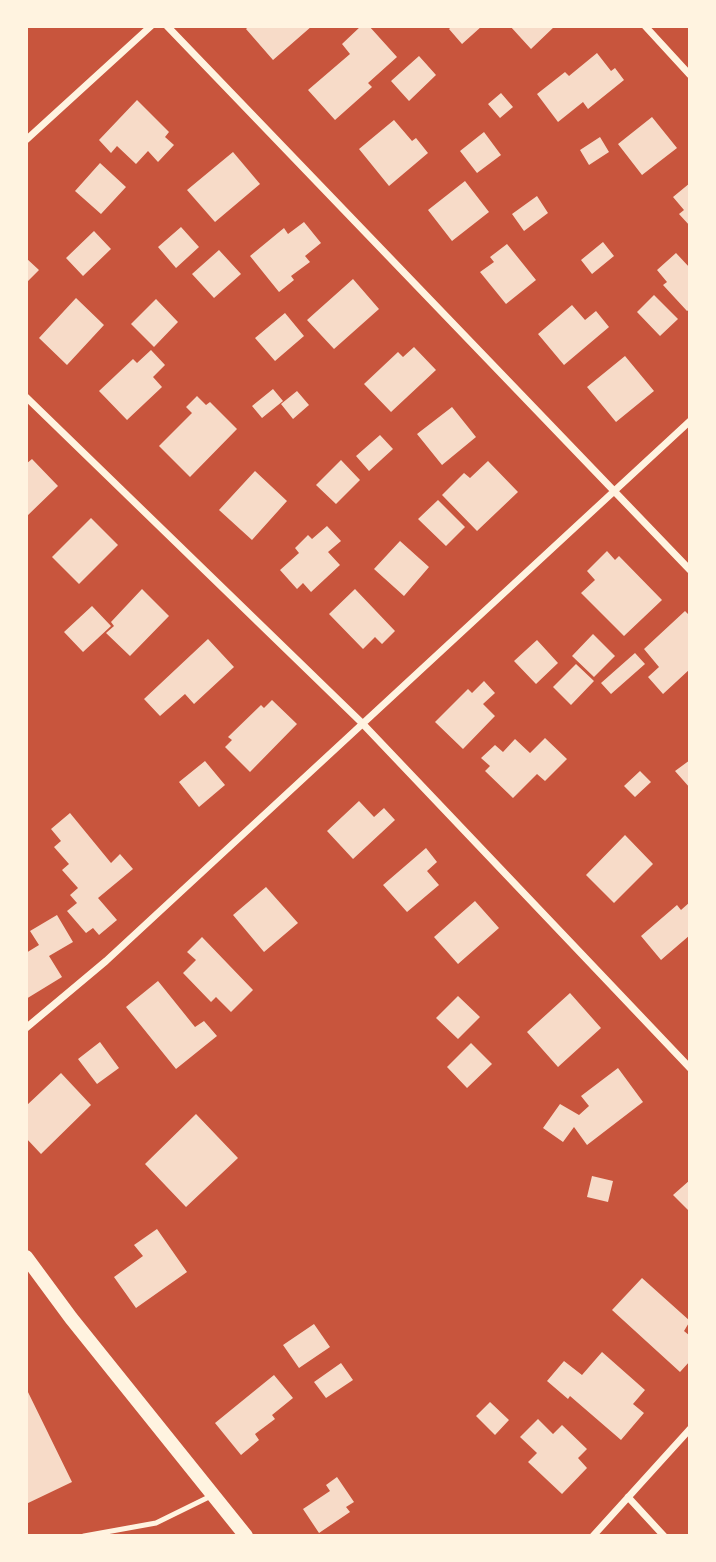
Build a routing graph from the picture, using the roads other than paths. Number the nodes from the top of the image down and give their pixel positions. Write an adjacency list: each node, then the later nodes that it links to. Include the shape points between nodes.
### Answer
1 (151, 26): 5 (street)
2 (167, 26): 8 (street)
3 (645, 26): 4 (street)
4 (690, 75)
5 (26, 140)
6 (26, 397): 10 (street)
7 (690, 421): 8 (street)
8 (615, 490): 9 (street); 10 (street)
9 (690, 570)
10 (361, 722): 11 (street, via 106,961); 12 (street)
11 (26, 1028)
12 (690, 1068)
13 (26, 1257): 15 (main road)
14 (690, 1429): 16 (street)
15 (214, 1494): 17 (lane, via 169,1519); 20 (main road)
16 (628, 1497): 21 (street); 22 (street)
17 (135, 1527): 18 (lane); 19 (lane)
18 (84, 1536)
19 (136, 1536)
20 (246, 1536)
21 (593, 1536)
22 (664, 1536)

